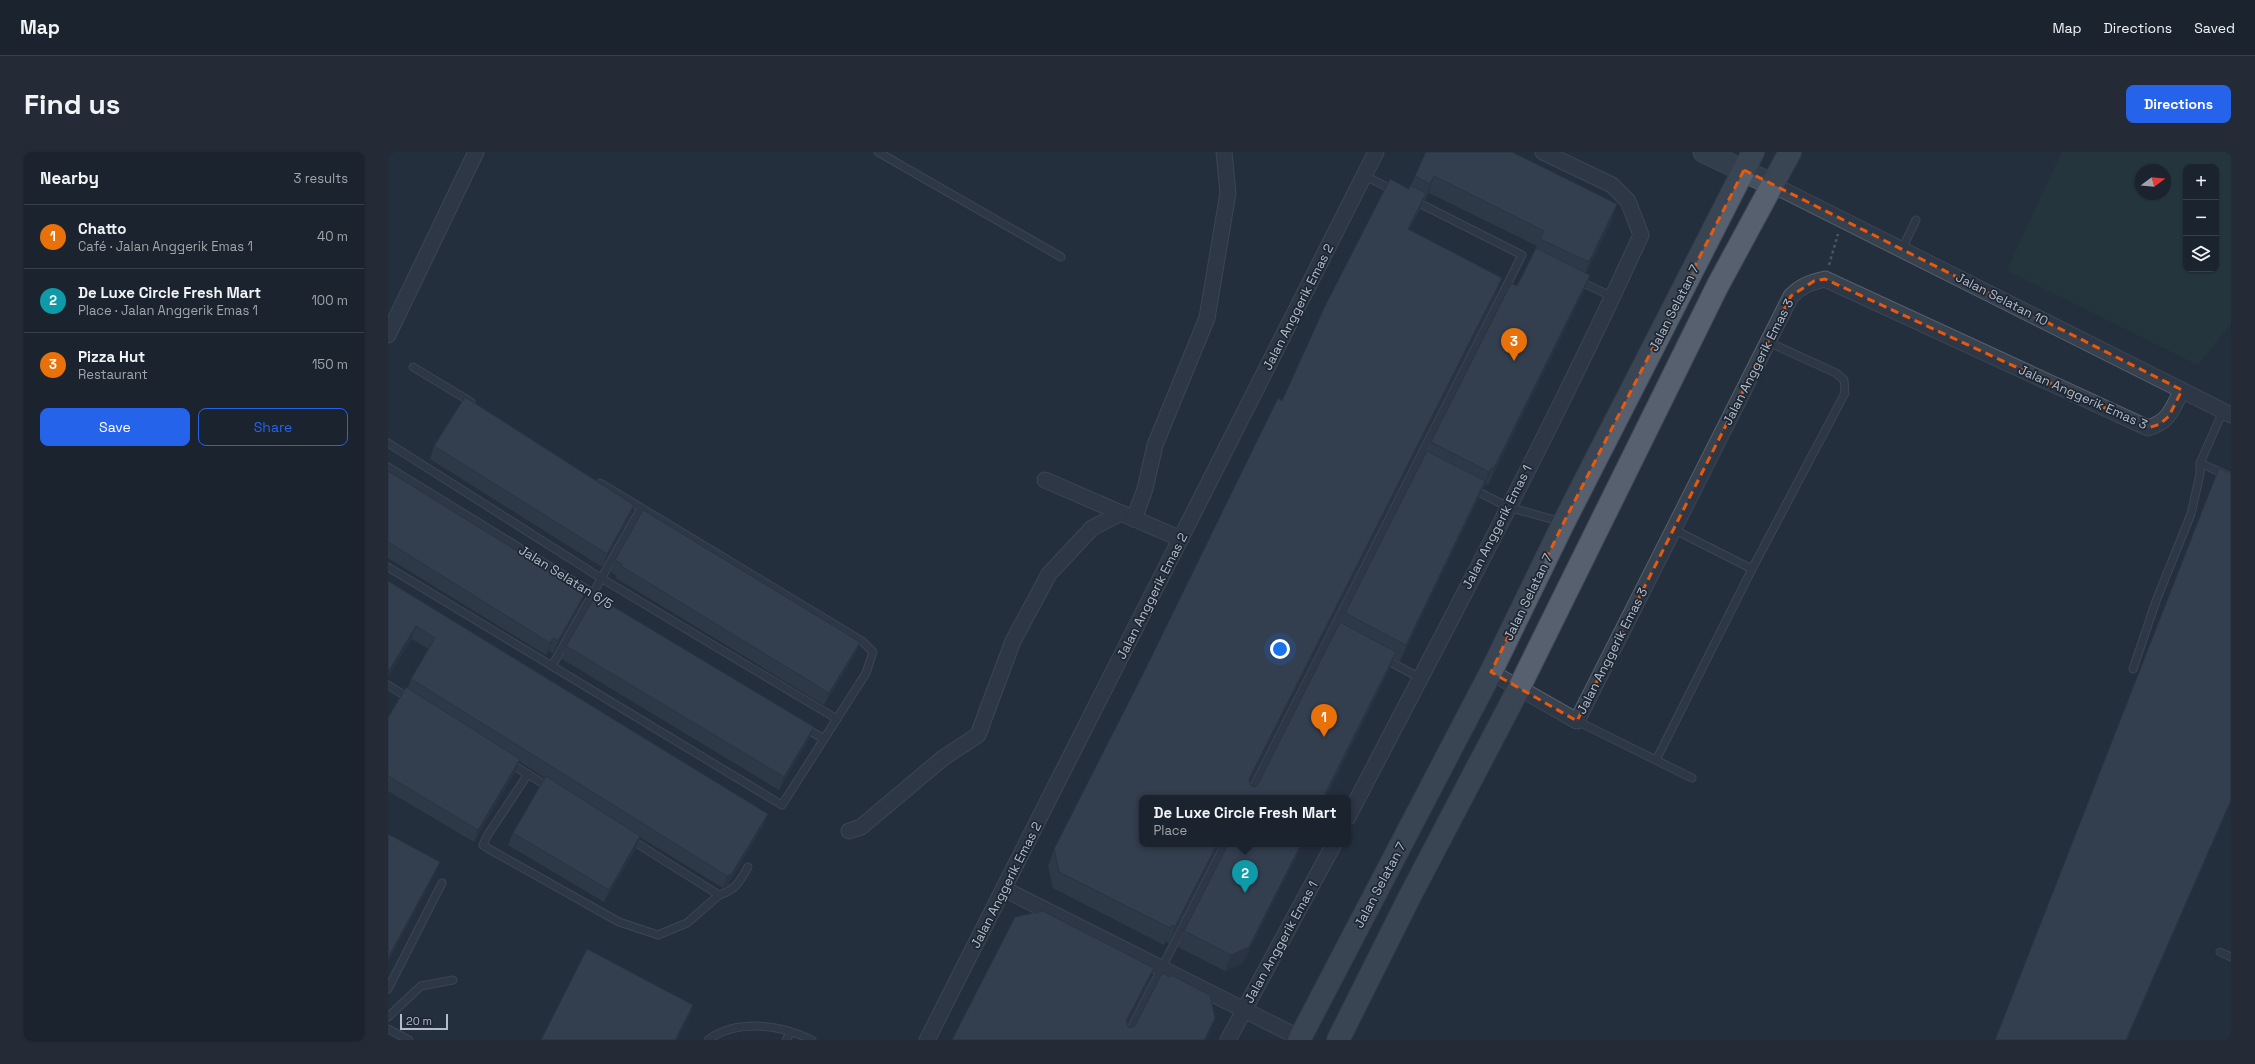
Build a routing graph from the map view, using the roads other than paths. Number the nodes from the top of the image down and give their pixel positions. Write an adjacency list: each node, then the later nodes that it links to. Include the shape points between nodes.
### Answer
1 (476, 152): 16 (street)
2 (878, 152): 13 (lane)
3 (1224, 152): 32 (street, via 1228,193 1207,318 1155,445 1145,489)
4 (1376, 152): 9 (street, Jalan Anggerik Emas 2)
5 (1543, 152): 15 (street, Jalan Anggerik Emas 1, via 1612,185 1628,201 1641,235)
6 (1704, 152): 8 (street)
7 (1790, 152): 10 (main road)
8 (1748, 161): 10 (street); 33 (main road, Jalan Selatan 7)
9 (1365, 176): 35 (street, Jalan Anggerik Emas 2); 58 (lane, via 1526,257 1423,462)
10 (1773, 185): 12 (street, Jalan Selatan 10); 46 (main road, via 1714,292)
11 (1916, 220): 12 (lane)
12 (1902, 248): 19 (street, Jalan Selatan 10)
13 (1061, 257)
14 (1571, 278): 15 (lane)
15 (1613, 297): 29 (street, Jalan Anggerik Emas 1)
16 (388, 335)
17 (1767, 342): 19 (street, Jalan Anggerik Emas 3, via 1790,296 1800,287 1825,280 2148,428 2160,424 2169,416); 34 (street, Jalan Anggerik Emas 3); 37 (lane, via 1836,373 1844,380 1845,393)
18 (413, 367): 20 (lane)
19 (2182, 390): 21 (street, Jalan Selatan 10)
20 (480, 408)
21 (2227, 413): 23 (lane)
22 (388, 443): 38 (lane)
23 (2200, 464): 25 (lane); 43 (lane, via 2191,514 2156,601)
24 (388, 467): 39 (lane, Jalan Selatan 6/5)
25 (2231, 477)
26 (594, 479): 30 (lane)
27 (1045, 480): 31 (street)
28 (1467, 486): 29 (lane)
29 (1508, 507): 33 (lane); 45 (street, Jalan Anggerik Emas 1)
30 (641, 508): 38 (lane); 49 (lane, via 862,641 873,652 866,673)
31 (1119, 514): 32 (street); 60 (street, via 1092,528 1049,574 1013,640 978,736 943,758 861,826)
32 (1134, 519): 35 (street)
33 (1564, 522): 44 (main road, Jalan Selatan 7)
34 (1673, 529): 37 (lane); 50 (street, Jalan Anggerik Emas 3)
35 (1181, 539): 66 (street, Jalan Anggerik Emas 2)
36 (388, 567): 42 (lane)
37 (1752, 570): 54 (lane)
38 (601, 578): 39 (lane); 49 (lane)
39 (592, 593): 40 (lane, Jalan Selatan 6/5); 42 (lane)
40 (618, 609)
41 (1380, 656): 45 (lane)
42 (552, 666): 52 (lane, via 782,805)
43 (2133, 669)
44 (1491, 672): 46 (street); 77 (main road, Jalan Selatan 7)
45 (1420, 678): 59 (street, Jalan Anggerik Emas 1)
46 (1519, 688): 50 (street); 85 (main road)
47 (389, 689): 48 (lane)
48 (418, 704)
49 (837, 719): 52 (lane)
50 (1577, 721): 54 (lane)
51 (797, 722): 52 (lane)
52 (824, 739)
53 (502, 758): 55 (lane)
54 (1656, 760): 56 (lane)
55 (528, 774): 57 (lane); 67 (lane, via 487,836 483,845 488,849 619,922 658,935 687,923)
56 (1692, 778)
57 (554, 791)
58 (1250, 795)
59 (1351, 811)
60 (850, 832)
61 (620, 833): 67 (lane)
62 (1223, 847): 70 (lane)
63 (1331, 847): 73 (street, Jalan Anggerik Emas 1)
64 (748, 867): 67 (lane, via 737,887)
65 (442, 883): 72 (lane)
66 (1004, 889): 70 (street); 82 (street, Jalan Anggerik Emas 2)
67 (719, 895)
68 (2220, 952): 69 (lane)
69 (2231, 957)
70 (1161, 969): 73 (street); 83 (lane)
71 (453, 980): 74 (lane, via 421,986)
72 (388, 989)
73 (1244, 1010): 77 (street); 84 (street, Jalan Anggerik Emas 1)
74 (388, 1017)
75 (388, 1029): 78 (lane)
76 (790, 1032): 79 (lane, via 740,1025); 80 (lane); 81 (lane)
77 (1300, 1039)
78 (409, 1040)
79 (708, 1040)
80 (786, 1040)
81 (812, 1040)
82 (927, 1040)
83 (1125, 1040)
84 (1228, 1040)
85 (1338, 1040)

